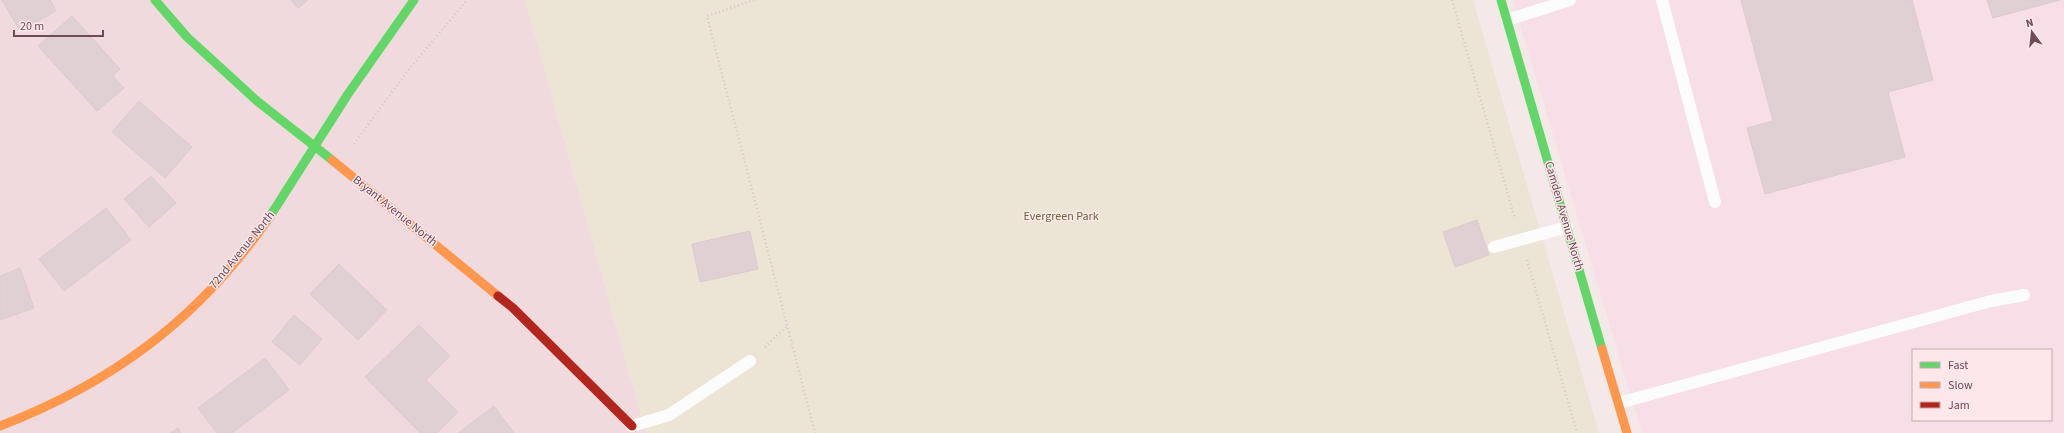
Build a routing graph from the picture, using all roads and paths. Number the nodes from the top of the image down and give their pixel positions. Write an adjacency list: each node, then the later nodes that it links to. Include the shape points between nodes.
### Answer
1 (155, 0): 10 (street, Bryant Avenue North, via 187,37 257,101)
2 (414, 0): 10 (street, 72nd Avenue North, via 349,92)
3 (467, 0): 11 (path, via 406,74)
4 (754, 0): 17 (path, via 706,16)
5 (1452, 0): 14 (path)
6 (1501, 0): 9 (street, Camden Avenue North)
7 (1570, 0): 9 (lane)
8 (1662, 0): 12 (lane)
9 (1507, 20): 13 (street, Camden Avenue North)
10 (315, 146): 11 (street, Bryant Avenue North); 20 (street, 72nd Avenue North, via 271,215 224,277 168,331 106,377 35,414)
11 (339, 165): 21 (street, Bryant Avenue North, via 513,308)
12 (1715, 202)
13 (1567, 227): 14 (lane); 19 (street, Camden Avenue North)
14 (1521, 239): 15 (lane); 23 (path)
15 (1494, 247)
16 (2024, 295): 19 (lane, via 1991,301)
17 (787, 326): 18 (path); 22 (path)
18 (750, 361): 21 (lane, via 669,414)
19 (1619, 403): 24 (street, Camden Avenue North)
20 (0, 426)
21 (632, 426)
22 (815, 433)
23 (1577, 433)
24 (1627, 433)

